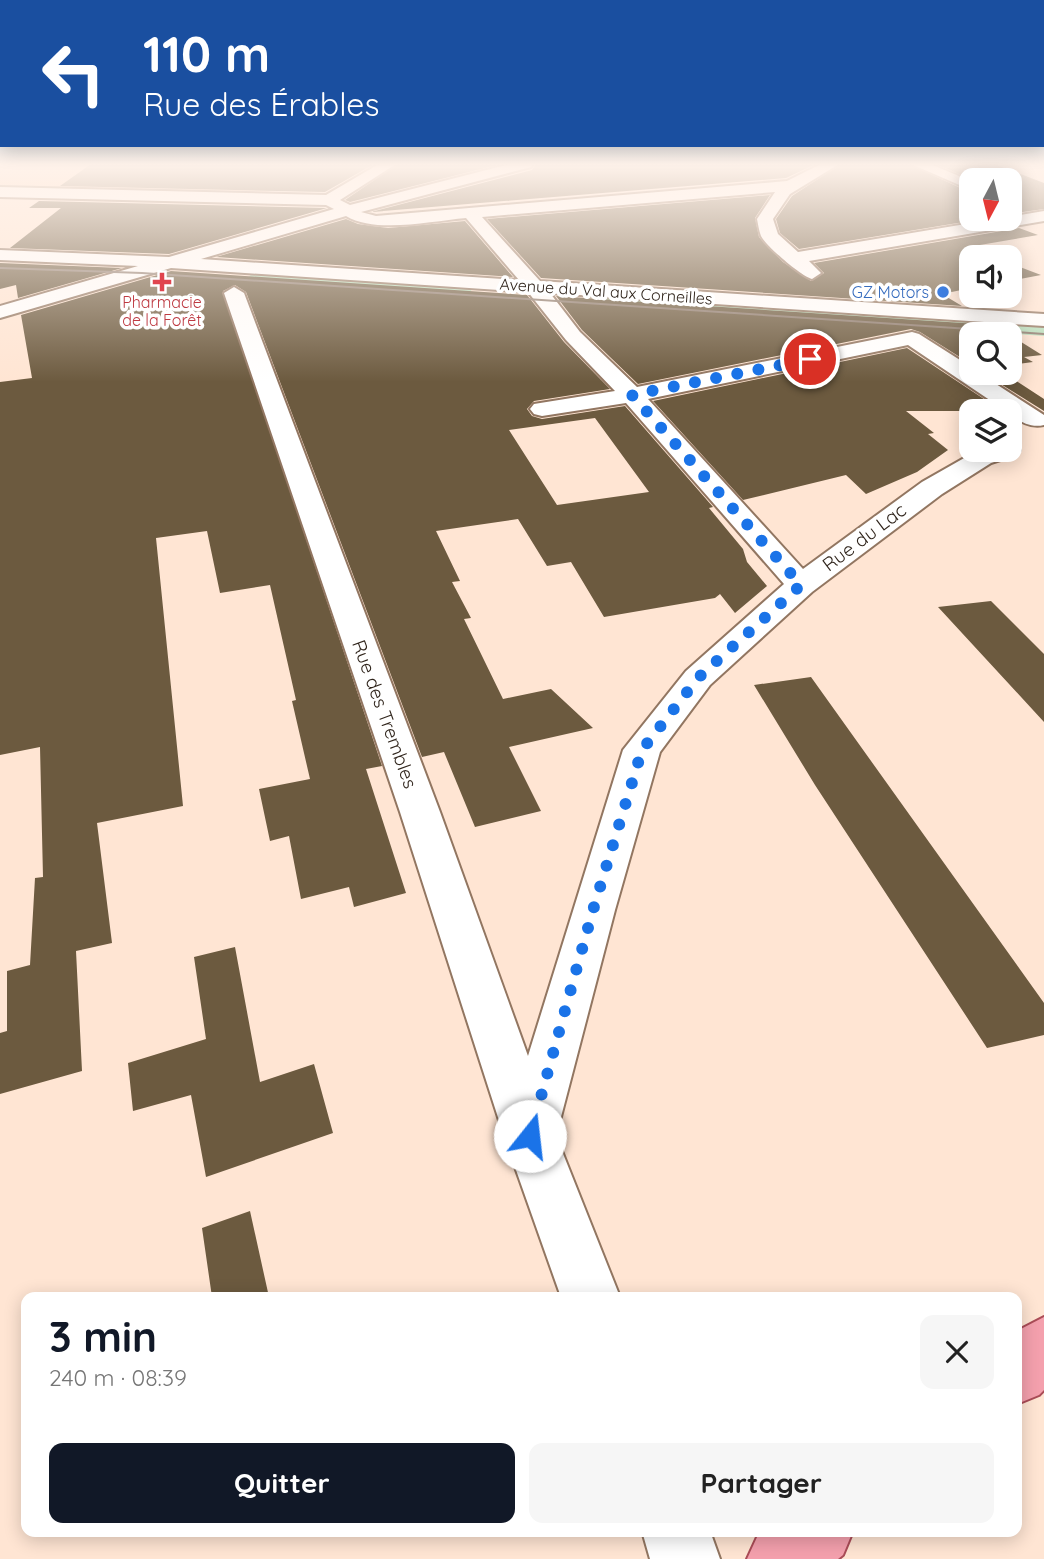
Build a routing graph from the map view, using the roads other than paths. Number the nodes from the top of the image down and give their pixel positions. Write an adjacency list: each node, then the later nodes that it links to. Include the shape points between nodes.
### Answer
1 (261, 237): 7 (street)
2 (491, 237): 9 (street)
3 (771, 237): 6 (street)
4 (919, 237): 6 (street)
5 (0, 256): 7 (street, Avenue du Val aux Corneilles)
6 (792, 258): 11 (street)
7 (174, 263): 8 (street); 9 (street, Avenue du Val aux Corneilles)
8 (103, 284): 12 (street); 14 (street, via 106,290 96,300)
9 (534, 287): 11 (street, Avenue du Val aux Corneilles); 15 (street, via 573,336)
10 (234, 293): 21 (street, Rue des Trembles, via 420,812)
11 (833, 293): 13 (street, Avenue du Val aux Corneilles)
12 (0, 312)
13 (1043, 317)
14 (0, 333)
15 (632, 395): 16 (street); 17 (street, via 912,338); 20 (street)
16 (542, 409)
17 (1039, 431): 18 (street, Rue du Lac)
18 (1022, 441)
19 (975, 462): 20 (street, Rue du Lac, via 932,488)
20 (801, 585): 21 (street, Rue du Lac, via 698,678 642,750)
21 (530, 1136): 22 (street)
22 (589, 1292)
23 (1044, 1347): 24 (main road)
24 (1022, 1368)
25 (678, 1537): 27 (street)
26 (812, 1537): 28 (main road)
27 (685, 1559)
28 (782, 1559)

